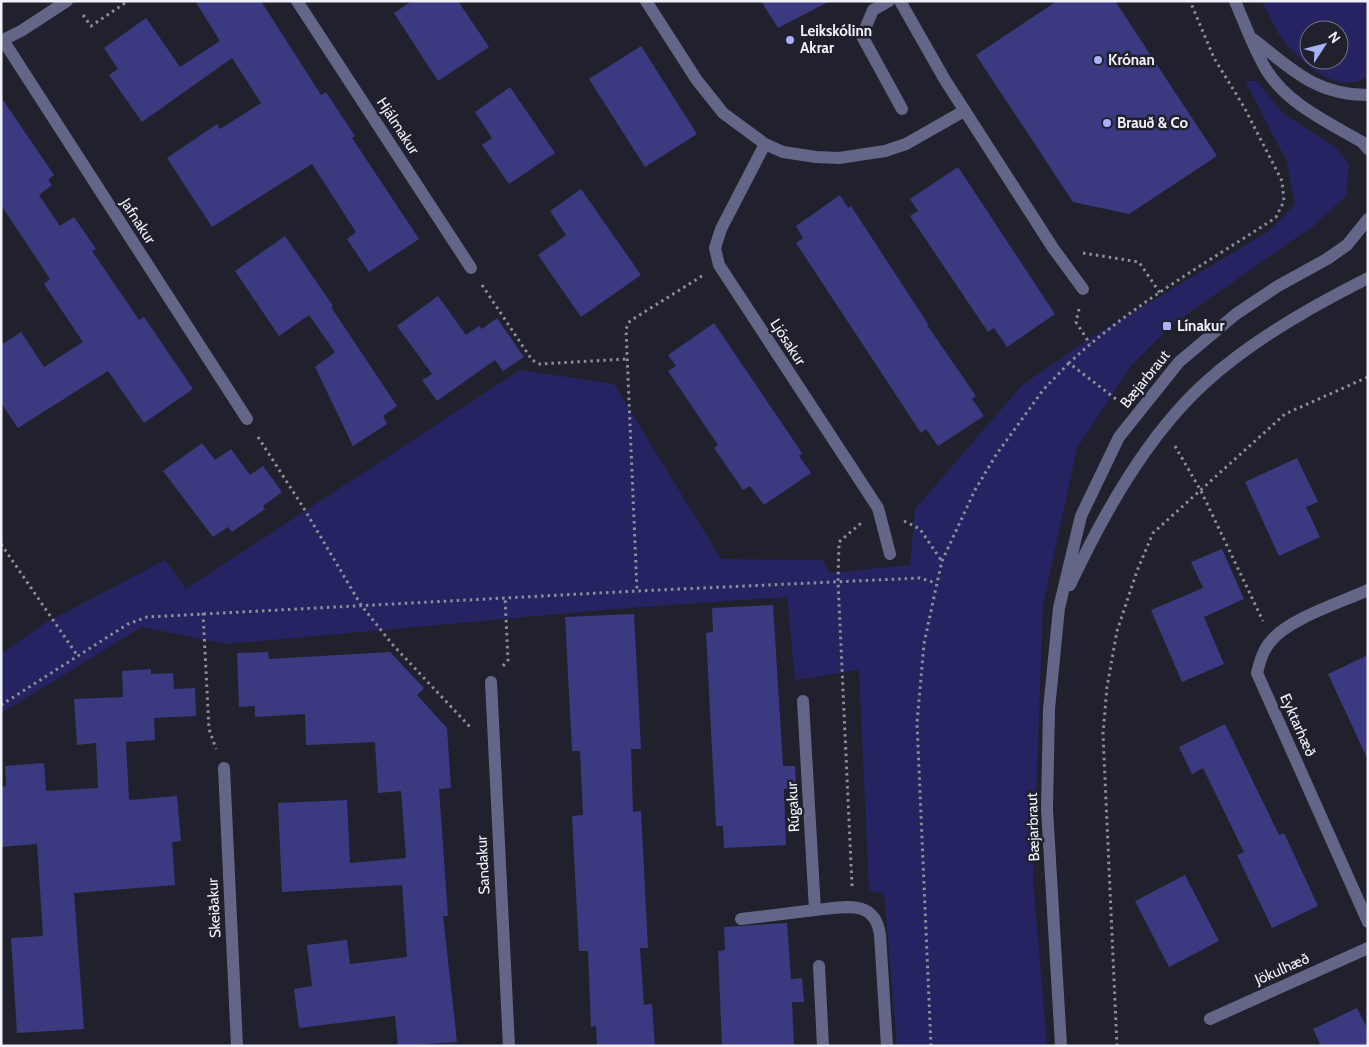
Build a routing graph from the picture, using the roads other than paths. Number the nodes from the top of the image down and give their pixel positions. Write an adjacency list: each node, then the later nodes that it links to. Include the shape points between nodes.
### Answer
1 (67, 1): 8 (street)
2 (297, 1): 15 (street, Hjálmakur)
3 (646, 1): 12 (street, via 713,102)
4 (889, 1): 10 (street, via 873,10 862,36)
5 (900, 1): 11 (street)
6 (1235, 1): 7 (street)
7 (1251, 37): 9 (street, via 1322,89); 13 (street, via 1267,71 1281,89 1300,106 1362,142)
8 (2, 41): 18 (street, Jafnakur)
9 (1368, 95)
10 (902, 109)
11 (964, 111): 12 (street, via 906,144 863,156 816,157 783,152); 17 (street)
12 (765, 144): 19 (street, Ljósakur, via 721,229 715,248 719,265 878,508)
13 (1368, 149)
14 (1368, 219): 21 (street, Bæjarbraut, via 1347,245 1236,314 1179,362 1119,437 1080,516)
15 (471, 268)
16 (1368, 278): 21 (street, Bæjarbraut, via 1264,338 1212,377 1182,406 1144,456 1097,529)
17 (1083, 289)
18 (246, 419)
19 (890, 554)
20 (1368, 590): 27 (street, Eyktarhæð, via 1288,625 1271,640 1261,656 1257,673)
21 (1059, 608): 35 (street, Bæjarbraut, via 1049,708 1047,809)
22 (491, 682): 32 (street, Sandakur)
23 (803, 701): 25 (street, Rúgakur)
24 (224, 768): 31 (street, Skeiðakur)
25 (815, 910): 26 (street); 34 (street, via 852,907 871,913 879,926)
26 (741, 919)
27 (1368, 922)
28 (1368, 948): 30 (street, Jökulhæð)
29 (820, 966): 33 (street)
30 (1210, 1019)
31 (237, 1046)
32 (509, 1046)
33 (823, 1046)
34 (887, 1046)
35 (1061, 1046)

